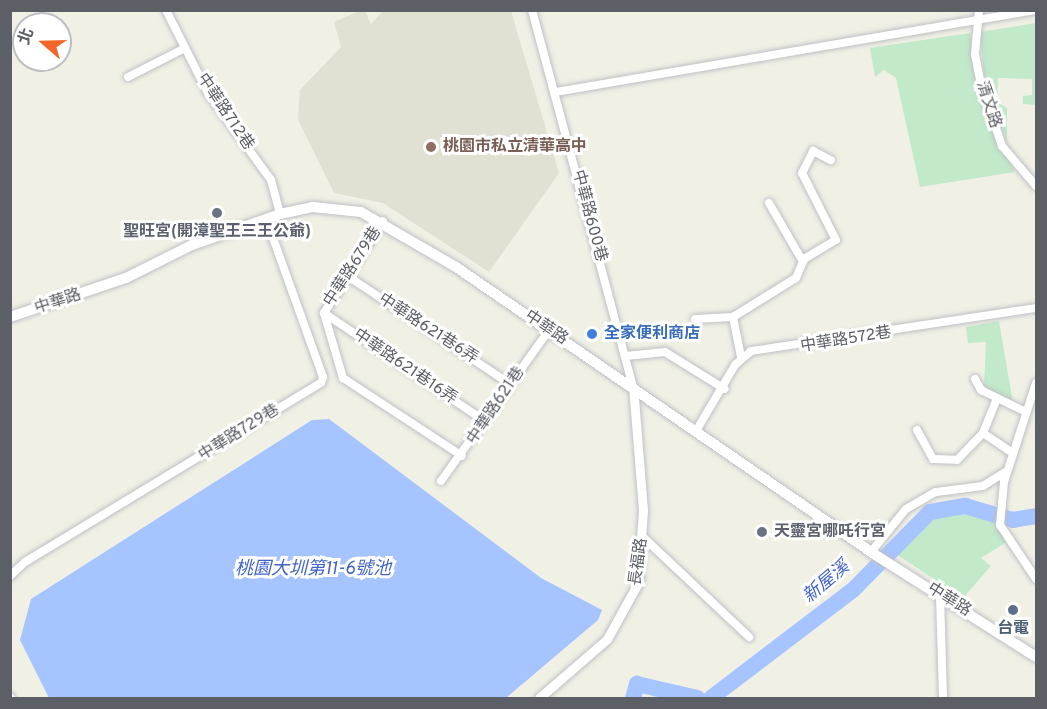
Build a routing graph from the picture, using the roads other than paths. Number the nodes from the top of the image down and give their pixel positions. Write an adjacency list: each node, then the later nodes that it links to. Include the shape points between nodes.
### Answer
1 (166, 10): 5 (street, 中華路712巷)
2 (532, 10): 7 (street, 中華路600巷)
3 (1034, 10): 4 (street)
4 (978, 15): 7 (street); 9 (street, 清文路, via 981,85 1002,146)
5 (185, 48): 6 (street); 11 (street, 中華路712巷, via 208,93 271,180)
6 (128, 77)
7 (556, 92): 22 (street, 中華路600巷)
8 (831, 160): 14 (street, via 813,151 802,173 837,240)
9 (1036, 186)
10 (770, 203): 14 (street)
11 (280, 214): 12 (main road, 中華路); 13 (main road, 中華路, via 313,207 361,212)
12 (266, 219): 18 (main road, 中華路, via 192,245 126,278); 41 (street, 中華路729巷, via 323,377 321,383 25,562)
13 (383, 221): 15 (street, 中華路679巷); 21 (main road, 中華路)
14 (803, 262): 19 (street, via 796,278)
15 (346, 275): 17 (street, 中華路679巷); 26 (street, 中華路621巷6弄)
16 (1036, 308): 23 (street, 中華路572巷, via 751,351)
17 (324, 313): 31 (street, 中華路621巷16弄); 36 (street, via 343,378)
18 (10, 317)
19 (732, 317): 20 (street); 23 (street)
20 (695, 319)
21 (549, 330): 26 (street, 中華路621巷); 27 (main road, 中華路)
22 (626, 356): 27 (street, 中華路600巷); 28 (street, via 665,352)
23 (741, 357): 28 (street)
24 (975, 379): 29 (street, via 981,390)
25 (1036, 383): 30 (street)
26 (510, 384): 31 (street, 中華路621巷)
27 (633, 387): 33 (main road, 中華路); 39 (street, 長福路)
28 (725, 389): 33 (street)
29 (997, 399): 30 (street); 34 (street)
30 (1026, 412): 35 (street)
31 (486, 422): 36 (street, 中華路621巷)
32 (917, 430): 34 (street, via 925,450 940,462 957,460)
33 (696, 431): 40 (main road, 中華路)
34 (983, 433): 35 (street)
35 (1013, 453): 37 (street)
36 (462, 456): 38 (street, 中華路621巷)
37 (1007, 471): 40 (street, via 983,486 936,492 906,509); 42 (street, via 1001,522)
38 (441, 480)
39 (643, 537): 44 (street); 46 (street, 長福路, via 638,583 627,610 607,639)
40 (874, 554): 43 (main road, 中華路)
41 (10, 576)
42 (1036, 579)
43 (940, 594): 45 (main road, 中華路); 47 (street)
44 (749, 637)
45 (1036, 657)
46 (539, 699)
47 (943, 699)

